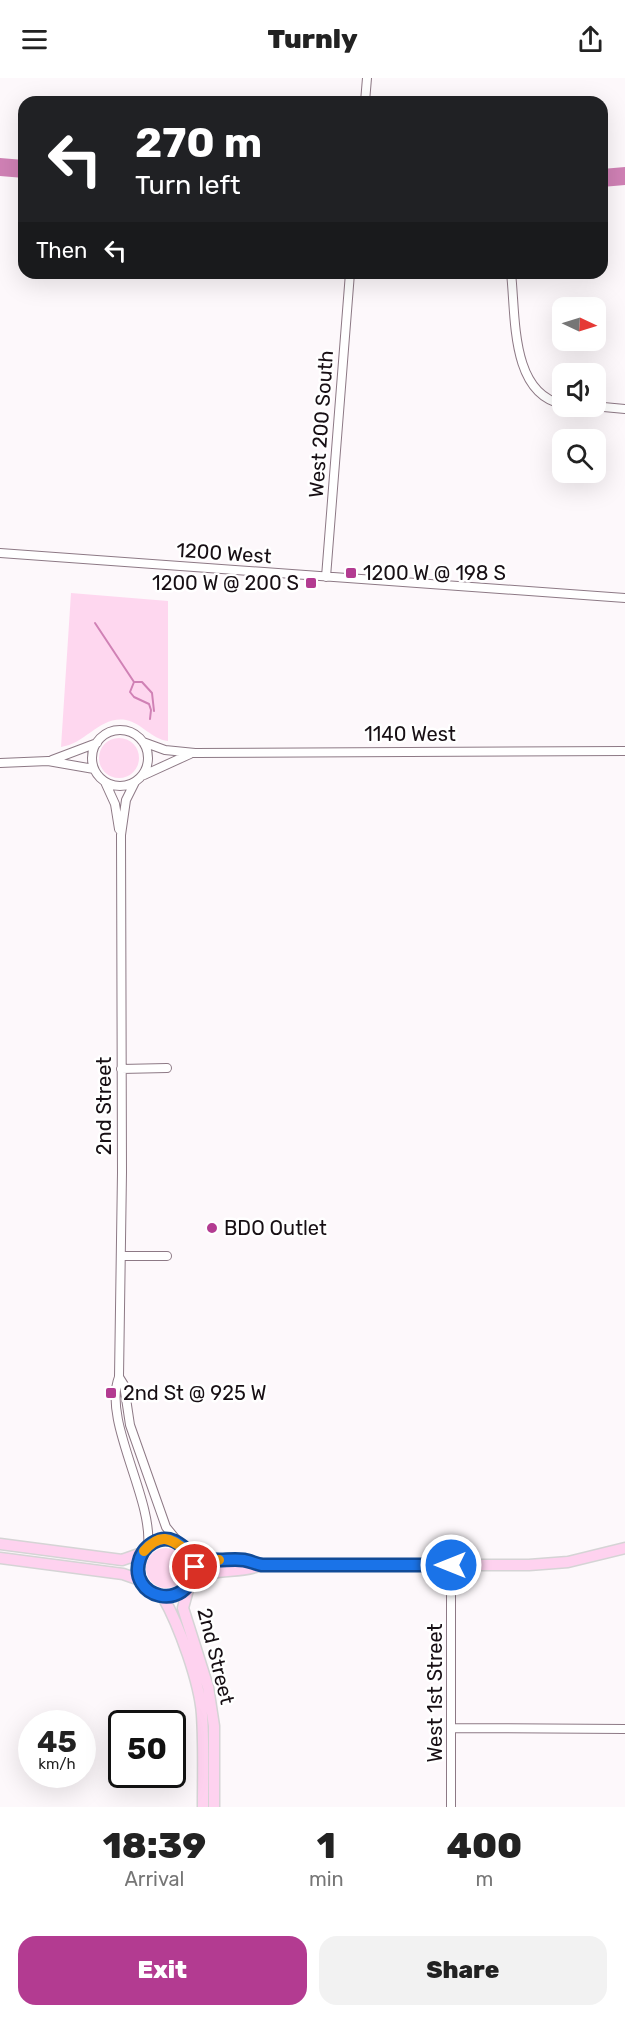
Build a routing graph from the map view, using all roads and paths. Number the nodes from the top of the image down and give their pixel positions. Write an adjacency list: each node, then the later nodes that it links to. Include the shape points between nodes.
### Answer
1 (367, 78): 2 (street)
2 (366, 96)
3 (350, 279): 9 (street, West 200 South)
4 (512, 279): 5 (street, via 527,379)
5 (552, 400)
6 (606, 407): 7 (street)
7 (625, 409)
8 (0, 553): 9 (street, 1200 West)
9 (326, 577): 10 (street, 1200 West)
10 (625, 598)
11 (143, 742): 12 (street, via 120,730 103,736); 14 (street, 1140 West, via 165,750); 18 (street, via 149,758)
12 (97, 743): 15 (street); 17 (street, via 93,751)
13 (625, 750): 14 (street, 1140 West)
14 (195, 753): 18 (street, 1140 West)
15 (48, 761): 16 (street); 17 (street)
16 (0, 763)
17 (94, 769): 19 (street)
18 (144, 775): 20 (street)
19 (105, 782): 20 (street, via 119,786); 21 (street, 2nd Street, via 115,804)
20 (135, 782): 21 (street, 2nd Street, via 126,800)
21 (121, 835): 23 (street, 2nd Street)
22 (167, 1068): 23 (street)
23 (121, 1069): 24 (street, 2nd Street)
24 (122, 1256): 25 (street); 26 (street, 2nd Street)
25 (167, 1256)
26 (119, 1377): 28 (street, 2nd Street, via 124,1385 130,1425 166,1527); 31 (street, 2nd Street, via 115,1387 120,1424 149,1523)
27 (451, 1542): 35 (street, West 1st Street)
28 (179, 1543): 31 (main road, via 159,1540); 32 (main road)
29 (0, 1544): 31 (main road, via 122,1560)
30 (625, 1548): 35 (main road, via 550,1564)
31 (145, 1550): 36 (main road, via 137,1565)
32 (190, 1554): 34 (main road, via 202,1559 244,1560); 37 (main road, via 195,1567)
33 (0, 1558): 36 (main road, via 123,1574)
34 (262, 1565): 35 (main road); 37 (main road, via 246,1571 206,1572)
35 (451, 1565): 39 (street, West 1st Street)
36 (140, 1580): 38 (main road, via 148,1591)
37 (190, 1584): 38 (main road, via 173,1596); 42 (main road, 2nd Street, via 183,1608 208,1688 214,1726)
38 (163, 1597): 41 (main road, 2nd Street, via 198,1689)
39 (451, 1728): 40 (street); 43 (street, West 1st Street)
40 (625, 1729)
41 (203, 1807)
42 (214, 1807)
43 (451, 1807)

